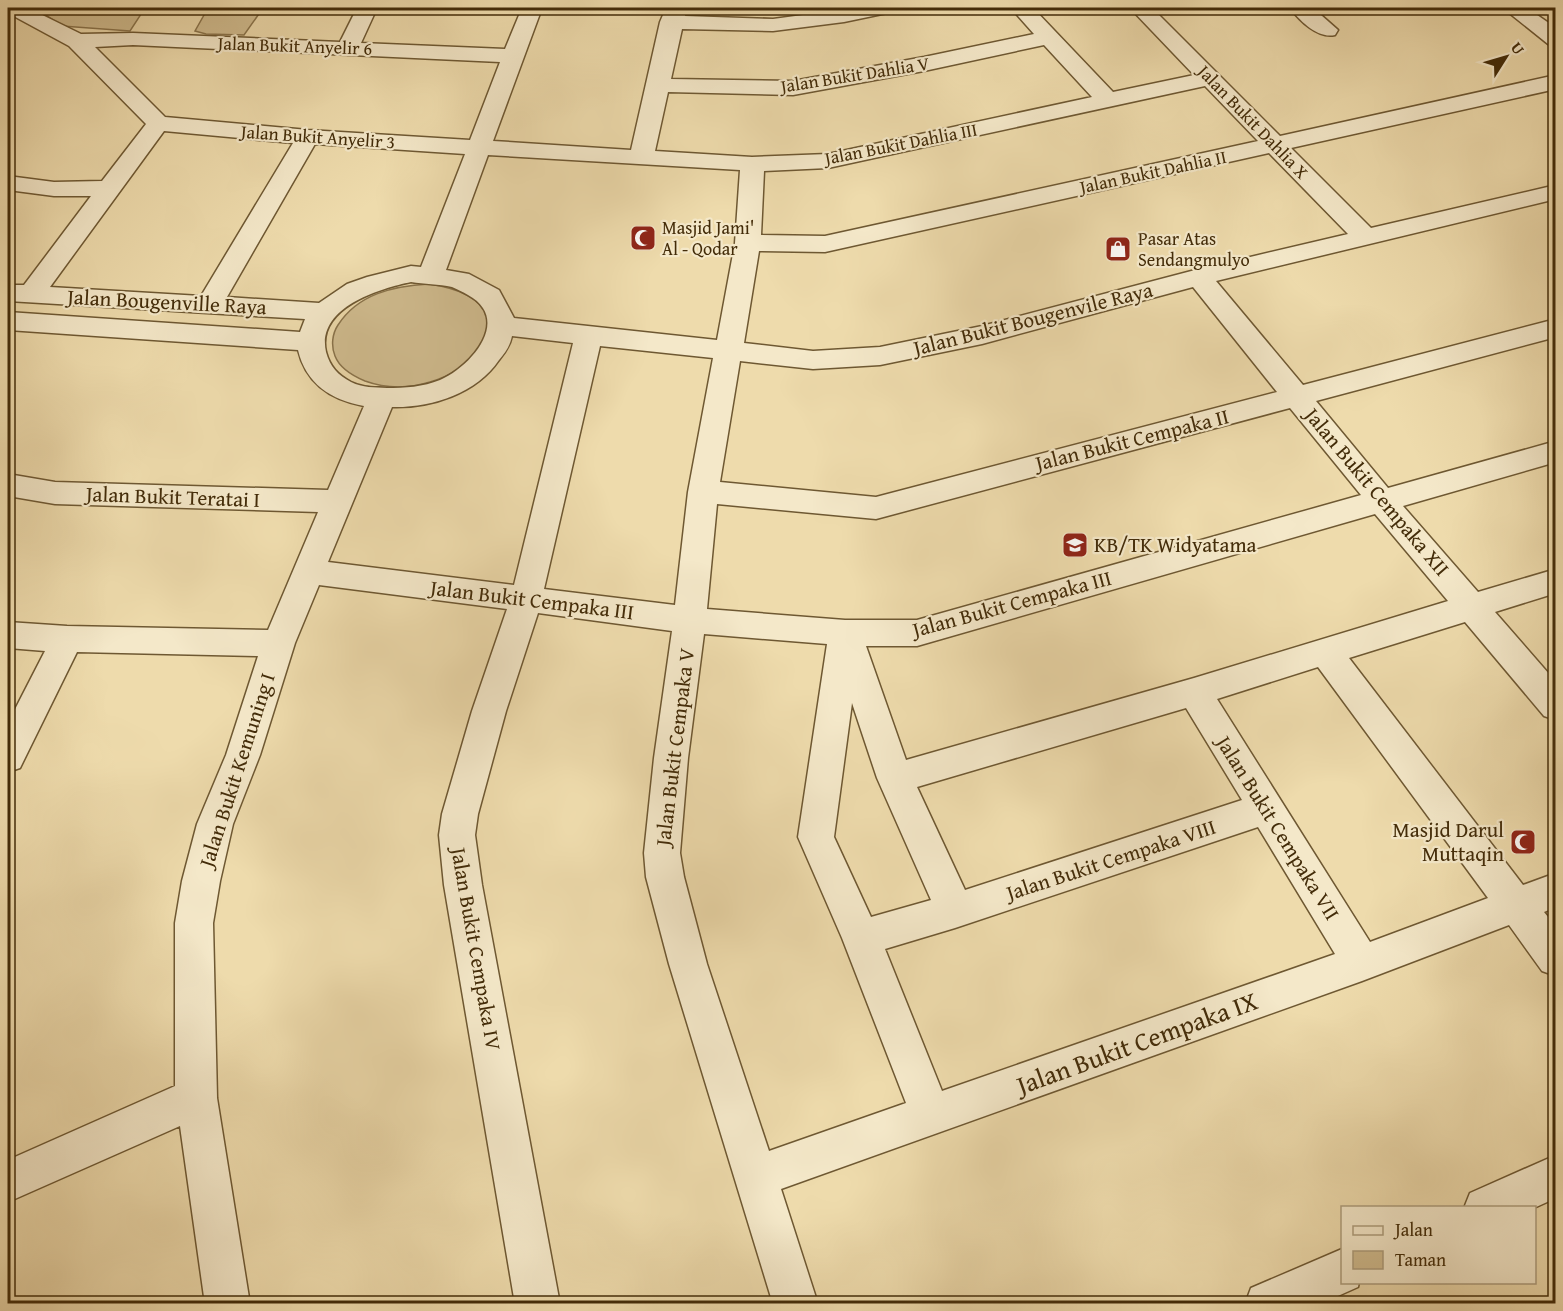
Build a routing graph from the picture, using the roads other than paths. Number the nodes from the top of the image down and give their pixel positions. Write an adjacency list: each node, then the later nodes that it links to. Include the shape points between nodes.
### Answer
1 (13, 8): 13 (street)
2 (367, 8): 14 (street)
3 (532, 8): 15 (street)
4 (885, 8): 9 (street, via 773,25)
5 (1022, 8): 11 (street)
6 (1141, 8): 16 (street, Jalan Bukit Dahlia X)
7 (1301, 8): 10 (street)
8 (1514, 8): 12 (street)
9 (674, 15): 18 (street)
10 (1327, 30)
11 (1049, 37): 18 (street, Jalan Bukit Dahlia V, via 793,88); 19 (street)
12 (1556, 39)
13 (77, 41): 14 (street, Jalan Bukit Anyelir 6, via 133,39); 20 (street)
14 (348, 48): 15 (street, Jalan Bukit Anyelir 6)
15 (512, 56): 23 (street)
16 (1210, 78): 19 (street, Jalan Bukit Dahlia III); 22 (street, Jalan Bukit Dahlia X)
17 (1556, 82): 22 (street, Jalan Bukit Dahlia II)
18 (658, 86): 24 (street)
19 (1109, 101): 25 (street, Jalan Bukit Dahlia III, via 828,161)
20 (158, 123): 21 (street, Jalan Bukit Anyelir 3); 27 (street)
21 (308, 138): 23 (street, Jalan Bukit Anyelir 3); 34 (street)
22 (1274, 145): 29 (street, Jalan Bukit Dahlia X); 30 (street, Jalan Bukit Dahlia II, via 825,244)
23 (478, 148): 24 (street, Jalan Bukit Dahlia III); 31 (street)
24 (641, 158): 25 (street, Jalan Bukit Dahlia III)
25 (752, 164): 30 (street, Jalan Bukit Cempaka V)
26 (8, 183): 27 (street, via 54,189)
27 (110, 188): 33 (street)
28 (1556, 192): 29 (street, Jalan Bukit Bougenvile Raya)
29 (1365, 237): 32 (street, Jalan Bukit Bougenvile Raya)
30 (748, 243): 41 (street, Jalan Bukit Cempaka V)
31 (431, 274): 35 (street, via 370,283 352,291); 37 (street, via 482,290 500,312)
32 (1199, 277): 41 (street, Jalan Bukit Bougenvile Raya, via 982,335 880,356 813,360); 42 (street, Jalan Bukit Cempaka XII)
33 (19, 294): 34 (street, Jalan Bougenville Raya)
34 (209, 305): 35 (street, Jalan Bougenville Raya)
35 (326, 312): 40 (street)
36 (8, 322): 40 (street, Jalan Bougenville Raya)
37 (502, 326): 39 (street, Jalan Bukit Bougenvile Raya); 43 (street, via 493,354 466,379 426,395)
38 (1556, 328): 42 (street, Jalan Bukit Cempaka II)
39 (588, 337): 41 (street, Jalan Bukit Bougenvile Raya); 51 (street, Jalan Bukit Cempaka IV)
40 (311, 342): 43 (street, via 317,369 328,380 342,390)
41 (728, 353): 46 (street, Jalan Bukit Cempaka V)
42 (1298, 398): 46 (street, Jalan Bukit Cempaka II, via 876,508); 47 (street, Jalan Bukit Cempaka XII)
43 (381, 399): 48 (street, Jalan Bukit Kemuning I)
44 (1556, 451): 47 (street, Jalan Bukit Cempaka III)
45 (8, 485): 48 (street, Jalan Bukit Teratai I, via 55,493)
46 (703, 492): 53 (street, Jalan Bukit Cempaka V)
47 (1382, 501): 52 (street, Jalan Bukit Cempaka XII); 54 (street, Jalan Bukit Cempaka III, via 917,633)
48 (339, 502): 49 (street, Jalan Bukit Kemuning I)
49 (311, 572): 51 (street, Jalan Bukit Cempaka III); 57 (street, Jalan Bukit Kemuning I)
50 (1556, 581): 52 (street)
51 (526, 600): 53 (street, Jalan Bukit Cempaka III); 78 (street, Jalan Bukit Cempaka IV, via 489,711 457,835)
52 (1473, 608): 58 (street); 60 (street, Jalan Bukit Cempaka XII)
53 (689, 620): 54 (street, Jalan Bukit Cempaka III); 73 (street, Jalan Bukit Cempaka V, via 662,853 688,964)
54 (845, 633): 62 (street); 67 (street, via 816,837)
55 (8, 635): 56 (street)
56 (67, 639): 57 (street); 61 (street)
57 (279, 643): 70 (street, Jalan Bukit Kemuning I, via 243,755 215,824 201,881 194,935)
58 (1326, 653): 59 (street); 65 (street)
59 (1194, 692): 62 (street); 63 (street, Jalan Bukit Cempaka VII)
60 (1556, 706)
61 (8, 757)
62 (895, 778): 66 (street)
63 (1266, 808): 66 (street, Jalan Bukit Cempaka VIII); 69 (street, Jalan Bukit Cempaka VII)
64 (1556, 890): 65 (street, Jalan Bukit Cempaka IX)
65 (1516, 904): 68 (street); 69 (street, Jalan Bukit Cempaka IX)
66 (955, 911): 67 (street, Jalan Bukit Cempaka VIII)
67 (861, 938): 71 (street)
68 (1556, 958)
69 (1362, 963): 71 (street, Jalan Bukit Cempaka IX)
70 (196, 1098): 74 (street); 77 (street, Jalan Bukit Kemuning I)
71 (932, 1116): 73 (street, Jalan Bukit Cempaka IX)
72 (1556, 1176): 75 (street)
73 (756, 1177): 79 (street, Jalan Bukit Cempaka V)
74 (8, 1182)
75 (1489, 1206)
76 (1341, 1271): 80 (street)
77 (228, 1304)
78 (538, 1304)
79 (796, 1304)
80 (1267, 1304)

